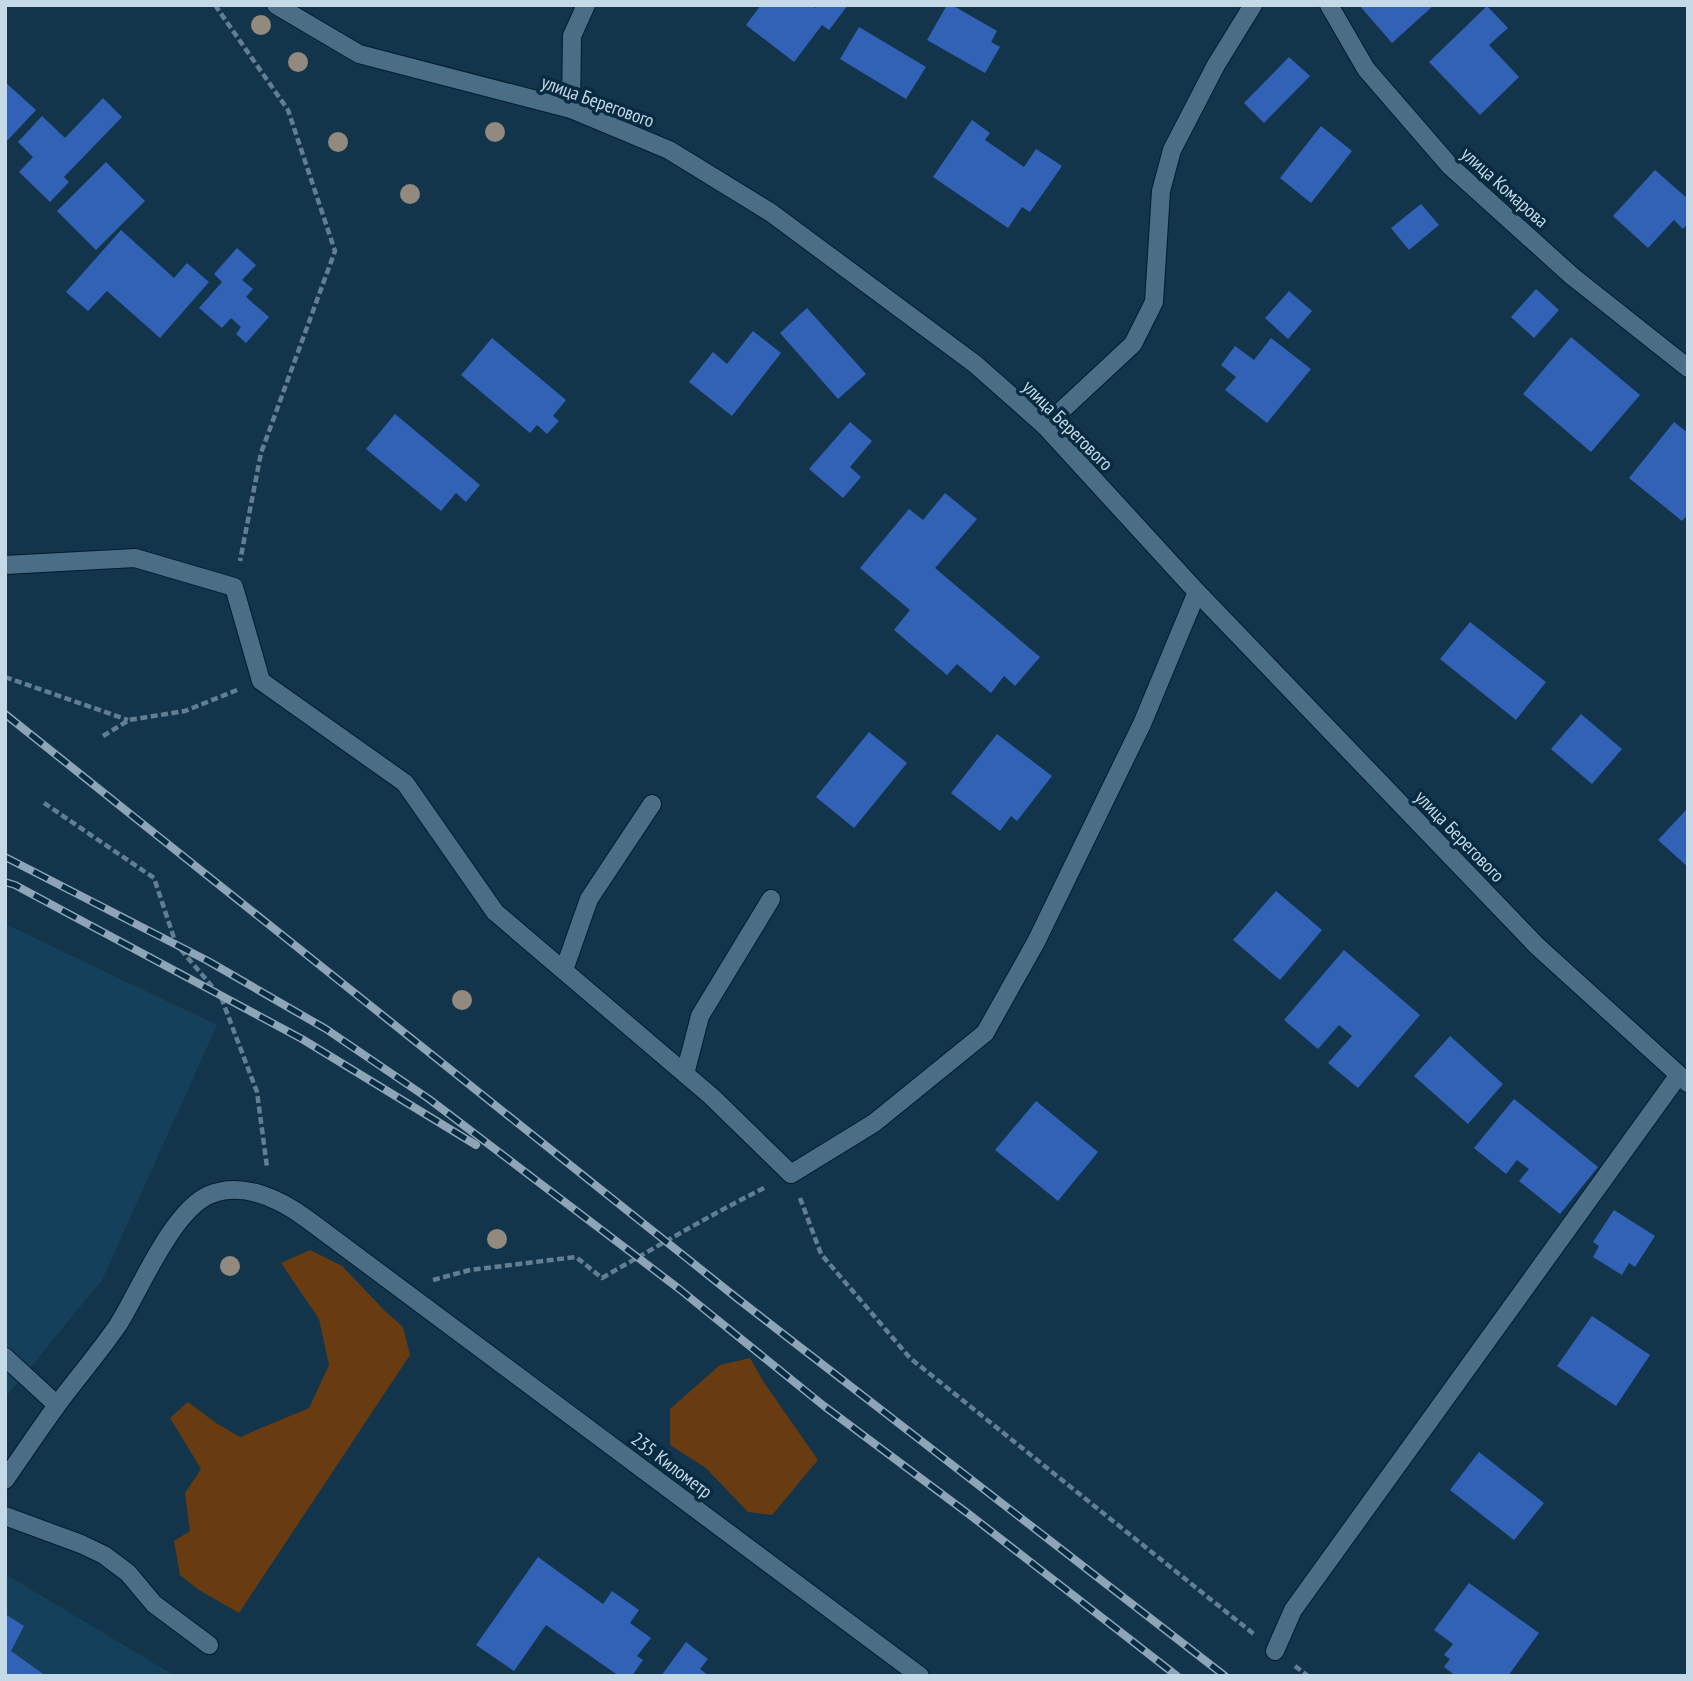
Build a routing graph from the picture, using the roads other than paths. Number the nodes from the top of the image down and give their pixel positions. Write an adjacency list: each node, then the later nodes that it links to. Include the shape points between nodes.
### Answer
1 (276, 5): 5 (street, улица Берегового, via 359,54)
2 (586, 5): 5 (street, via 572,36)
3 (1253, 5): 7 (street, via 1172,150 1161,191 1154,302 1133,344)
4 (1329, 5): 6 (street, улица Комарова, via 1366,69 1450,166 1572,276)
5 (571, 109): 7 (street, улица Берегового, via 669,150 770,212 975,364)
6 (1688, 368)
7 (1045, 426): 9 (street, улица Берегового)
8 (5, 565): 12 (street, via 135,558 234,587 261,681 405,783 495,912)
9 (1197, 592): 13 (street, via 1142,724 1036,942 985,1034 874,1123 791,1174); 14 (street, улица Берегового, via 1537,946)
10 (652, 804): 12 (street, via 589,900)
11 (771, 899): 13 (street, via 700,1016)
12 (564, 970): 13 (street)
13 (685, 1074)
14 (1683, 1080): 20 (street, via 1293,1610)
15 (5, 1357): 16 (street)
16 (57, 1405): 17 (street); 21 (street, 235 Километр, via 117,1325 178,1222 192,1207 225,1190 268,1196 285,1203)
17 (5, 1480)
18 (5, 1516): 19 (street, via 104,1555 128,1573 154,1604)
19 (209, 1645)
20 (1275, 1651)
21 (920, 1676)

